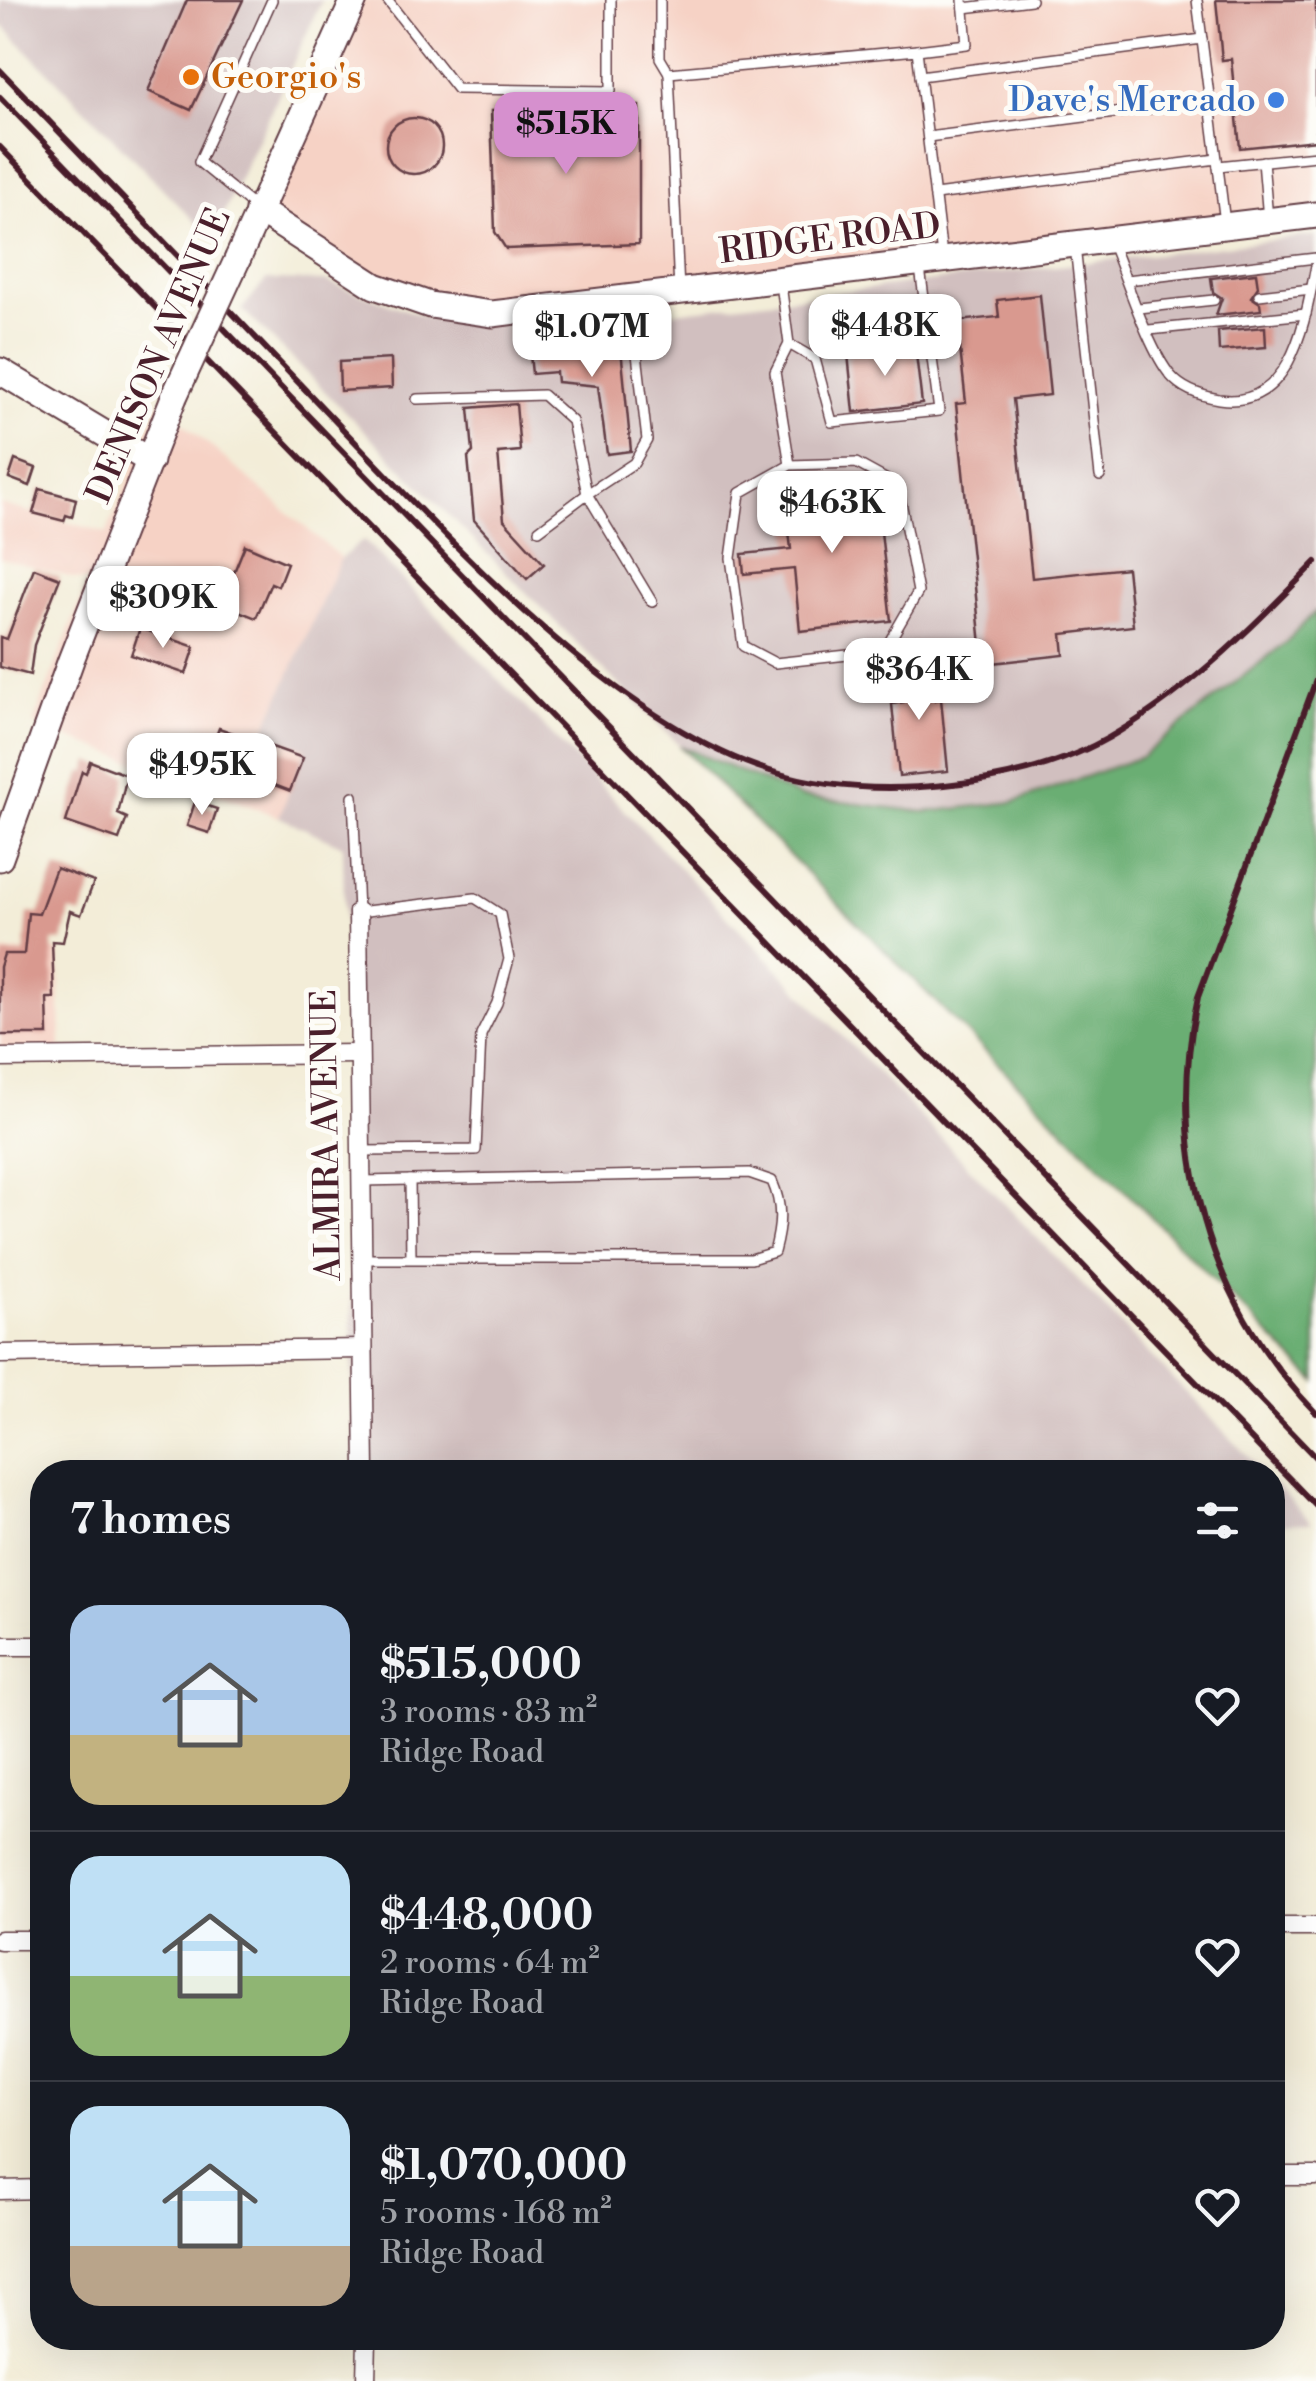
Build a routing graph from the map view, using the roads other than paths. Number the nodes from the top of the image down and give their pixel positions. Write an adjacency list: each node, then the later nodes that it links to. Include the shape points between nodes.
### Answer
1 (272, 0): 19 (lane, via 199,162)
2 (354, 0): 19 (main road, DENISON AVENUE)
3 (387, 0): 4 (lane, via 457,89 611,91)
4 (611, 0)
5 (660, 0): 11 (lane, via 660,58)
6 (1031, 0): 8 (lane)
7 (1197, 0): 9 (lane)
8 (964, 4): 10 (lane, via 968,44)
9 (1202, 39): 12 (lane); 13 (lane)
10 (917, 50): 11 (lane); 12 (lane)
11 (669, 73): 31 (lane)
12 (920, 76): 14 (lane)
13 (1209, 101): 14 (lane); 17 (lane)
14 (928, 137): 18 (lane)
15 (1316, 156): 16 (lane)
16 (1263, 161): 17 (lane); 21 (lane)
17 (1217, 162): 18 (lane); 22 (lane)
18 (935, 195): 26 (lane)
19 (258, 210): 33 (main road, RIDGE ROAD, via 375,286 430,305 492,314); 41 (main road, DENISON AVENUE, bridge)
20 (1316, 215): 21 (main road, RIDGE ROAD)
21 (1269, 221): 22 (main road, RIDGE ROAD)
22 (1226, 226): 23 (main road, RIDGE ROAD)
23 (1110, 239): 24 (main road, RIDGE ROAD); 28 (lane)
24 (1075, 243): 26 (main road, RIDGE ROAD); 43 (lane)
25 (1316, 258): 28 (lane)
26 (931, 262): 29 (main road, RIDGE ROAD); 38 (lane, via 939,412 832,422 815,360)
27 (1316, 266): 30 (lane)
28 (1128, 280): 35 (lane)
29 (780, 281): 31 (main road, RIDGE ROAD); 38 (lane)
30 (1311, 289): 32 (lane); 36 (lane)
31 (679, 294): 33 (main road, RIDGE ROAD)
32 (1259, 295)
33 (631, 300): 44 (lane, via 647,440 634,463)
34 (1214, 300): 35 (lane)
35 (1139, 308): 37 (lane)
36 (1306, 314): 37 (lane); 37 (lane, via 1286,371 1234,401 1178,383)
37 (1148, 330)
38 (789, 344): 42 (lane, via 775,372)
39 (0, 371): 41 (main road)
40 (416, 400): 44 (lane, via 543,396 572,422)
41 (150, 461): 48 (main road, DENISON AVENUE)
42 (790, 465): 42 (lane, via 856,463 898,486 918,592 884,651 774,663 744,646 730,558 740,493)
43 (1100, 476)
44 (587, 494): 45 (lane); 46 (lane)
45 (538, 530)
46 (652, 602)
47 (353, 796): 49 (lane, ALMIRA AVENUE)
48 (0, 858)
49 (358, 912): 50 (street, ALMIRA AVENUE); 52 (lane, via 475,898 500,914 509,960 481,1035 476,1150)
50 (358, 1054): 51 (street); 52 (street, ALMIRA AVENUE)
51 (0, 1058)
52 (360, 1151): 54 (street, ALMIRA AVENUE)
53 (410, 1180): 54 (lane); 55 (lane); 55 (lane, via 748,1173 772,1182 780,1200 774,1252 752,1259)
54 (360, 1181): 56 (street, ALMIRA AVENUE)
55 (411, 1258): 56 (lane)
56 (361, 1259): 57 (street, ALMIRA AVENUE)
57 (363, 1349): 58 (street); 59 (street, ALMIRA AVENUE)
58 (0, 1354)
59 (364, 1460)
60 (0, 1646): 61 (street)
61 (30, 1646)
62 (1285, 1927): 63 (street)
63 (1316, 1927)
64 (0, 1940): 65 (street)
65 (30, 1940)
66 (1285, 2176): 67 (street)
67 (1316, 2176)
68 (30, 2189): 69 (street)
69 (0, 2190)
70 (367, 2350): 71 (street)
71 (366, 2381)

